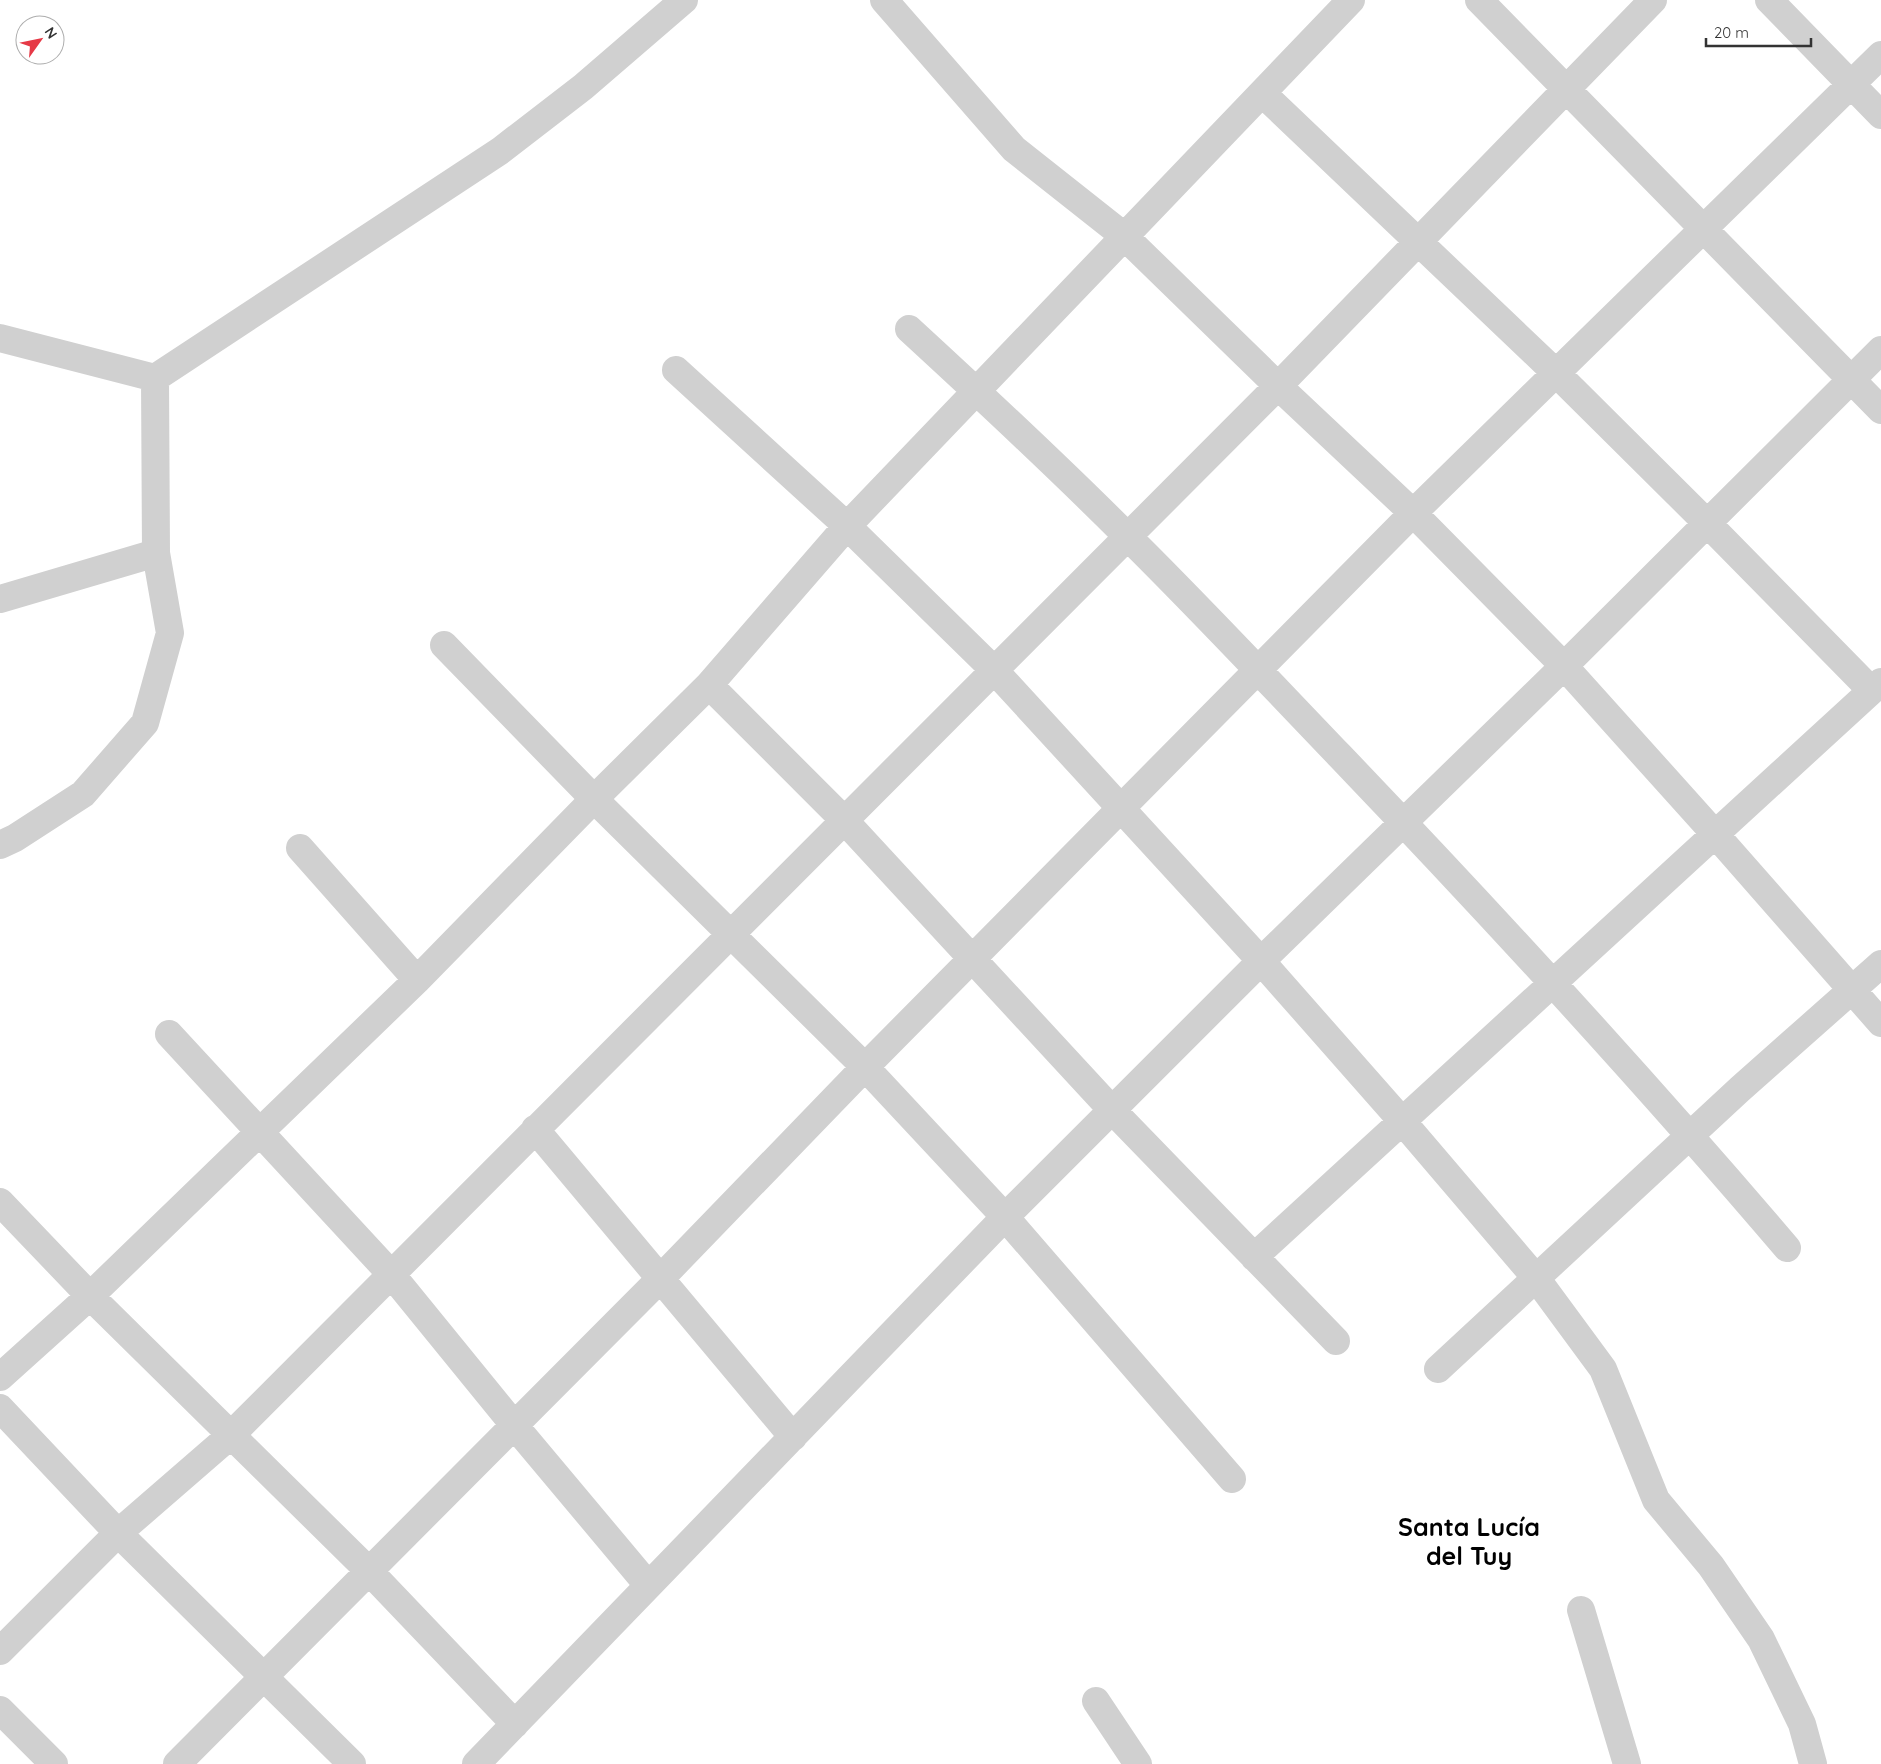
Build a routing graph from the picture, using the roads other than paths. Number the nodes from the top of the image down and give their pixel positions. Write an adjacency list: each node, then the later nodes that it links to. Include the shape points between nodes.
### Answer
1 (684, 0): 20 (street, via 584,88 500,151)
2 (884, 0): 13 (street, via 1014,149)
3 (1351, 0): 10 (street)
4 (1479, 0): 9 (street)
5 (1653, 0): 9 (street)
6 (1769, 0): 8 (street)
7 (1881, 55): 8 (street)
8 (1851, 84): 11 (street); 12 (street)
9 (1566, 90): 12 (street); 14 (street)
10 (1262, 93): 13 (street); 14 (street)
11 (1881, 115)
12 (1702, 230): 19 (street); 21 (street)
13 (1124, 236): 22 (street); 23 (street)
14 (1419, 241): 19 (street); 22 (street)
15 (908, 329): 23 (street)
16 (0, 338): 20 (street)
17 (1881, 350): 21 (street)
18 (676, 370): 27 (street)
19 (1556, 372): 25 (street); 26 (street)
20 (156, 378): 29 (street)
21 (1851, 380): 24 (street); 26 (street)
22 (1278, 386): 25 (street); 28 (street)
23 (976, 391): 27 (street); 28 (street)
24 (1881, 410)
25 (1413, 513): 32 (street); 34 (street)
26 (1707, 523): 32 (street); 36 (street)
27 (847, 526): 33 (street); 35 (street)
28 (1128, 536): 33 (street); 34 (street)
29 (156, 553): 30 (street); 42 (street, via 170,633 145,723 83,794 15,838)
30 (0, 599)
31 (444, 645): 37 (street)
32 (1564, 666): 40 (street); 41 (street)
33 (994, 670): 38 (street); 39 (street)
34 (1258, 670): 38 (street); 40 (street)
35 (710, 685): 37 (street); 39 (street)
36 (1876, 686): 41 (street)
37 (594, 799): 44 (street); 48 (street)
38 (1122, 808): 45 (street); 46 (street)
39 (844, 820): 44 (street); 45 (street)
40 (1403, 822): 46 (street); 49 (street)
41 (1715, 834): 49 (street); 50 (street)
42 (0, 844)
43 (300, 848): 48 (street)
44 (730, 933): 53 (street); 56 (street)
45 (973, 959): 53 (street); 54 (street)
46 (1261, 961): 54 (street); 55 (street)
47 (1881, 964): 50 (street)
48 (417, 980): 57 (street)
49 (1552, 983): 55 (street); 58 (street)
50 (1852, 990): 51 (street); 58 (street)
51 (1881, 1023)
52 (169, 1034): 57 (street)
53 (865, 1068): 60 (street); 65 (street)
54 (1112, 1110): 60 (street); 62 (street)
55 (1402, 1121): 62 (street); 64 (street)
56 (535, 1129): 63 (street); 65 (street)
57 (261, 1132): 63 (street); 66 (street)
58 (1691, 1135): 61 (street); 64 (street)
59 (0, 1202): 66 (street)
60 (1005, 1217): 73 (street); 74 (street)
61 (1787, 1248)
62 (1254, 1257): 67 (street)
63 (391, 1274): 71 (street); 72 (street)
64 (1536, 1278): 68 (street); 90 (street, via 1603,1369 1656,1500 1711,1566 1761,1639 1802,1724)
65 (660, 1279): 71 (street); 73 (street)
66 (90, 1296): 69 (street); 72 (street)
67 (1336, 1341)
68 (1438, 1369)
69 (0, 1377)
70 (0, 1408): 75 (street)
71 (514, 1426): 76 (street); 77 (street)
72 (231, 1434): 75 (street); 76 (street)
73 (793, 1437): 77 (street)
74 (1232, 1479)
75 (118, 1533): 79 (street); 80 (street)
76 (368, 1570): 80 (street); 83 (street)
77 (648, 1585): 83 (street)
78 (1581, 1610): 89 (street)
79 (0, 1650)
80 (262, 1677): 85 (street); 86 (street)
81 (1096, 1701): 88 (street)
82 (0, 1710): 84 (street)
83 (515, 1724): 87 (street)
84 (54, 1764)
85 (177, 1764)
86 (352, 1764)
87 (476, 1764)
88 (1138, 1764)
89 (1627, 1764)
90 (1813, 1764)

